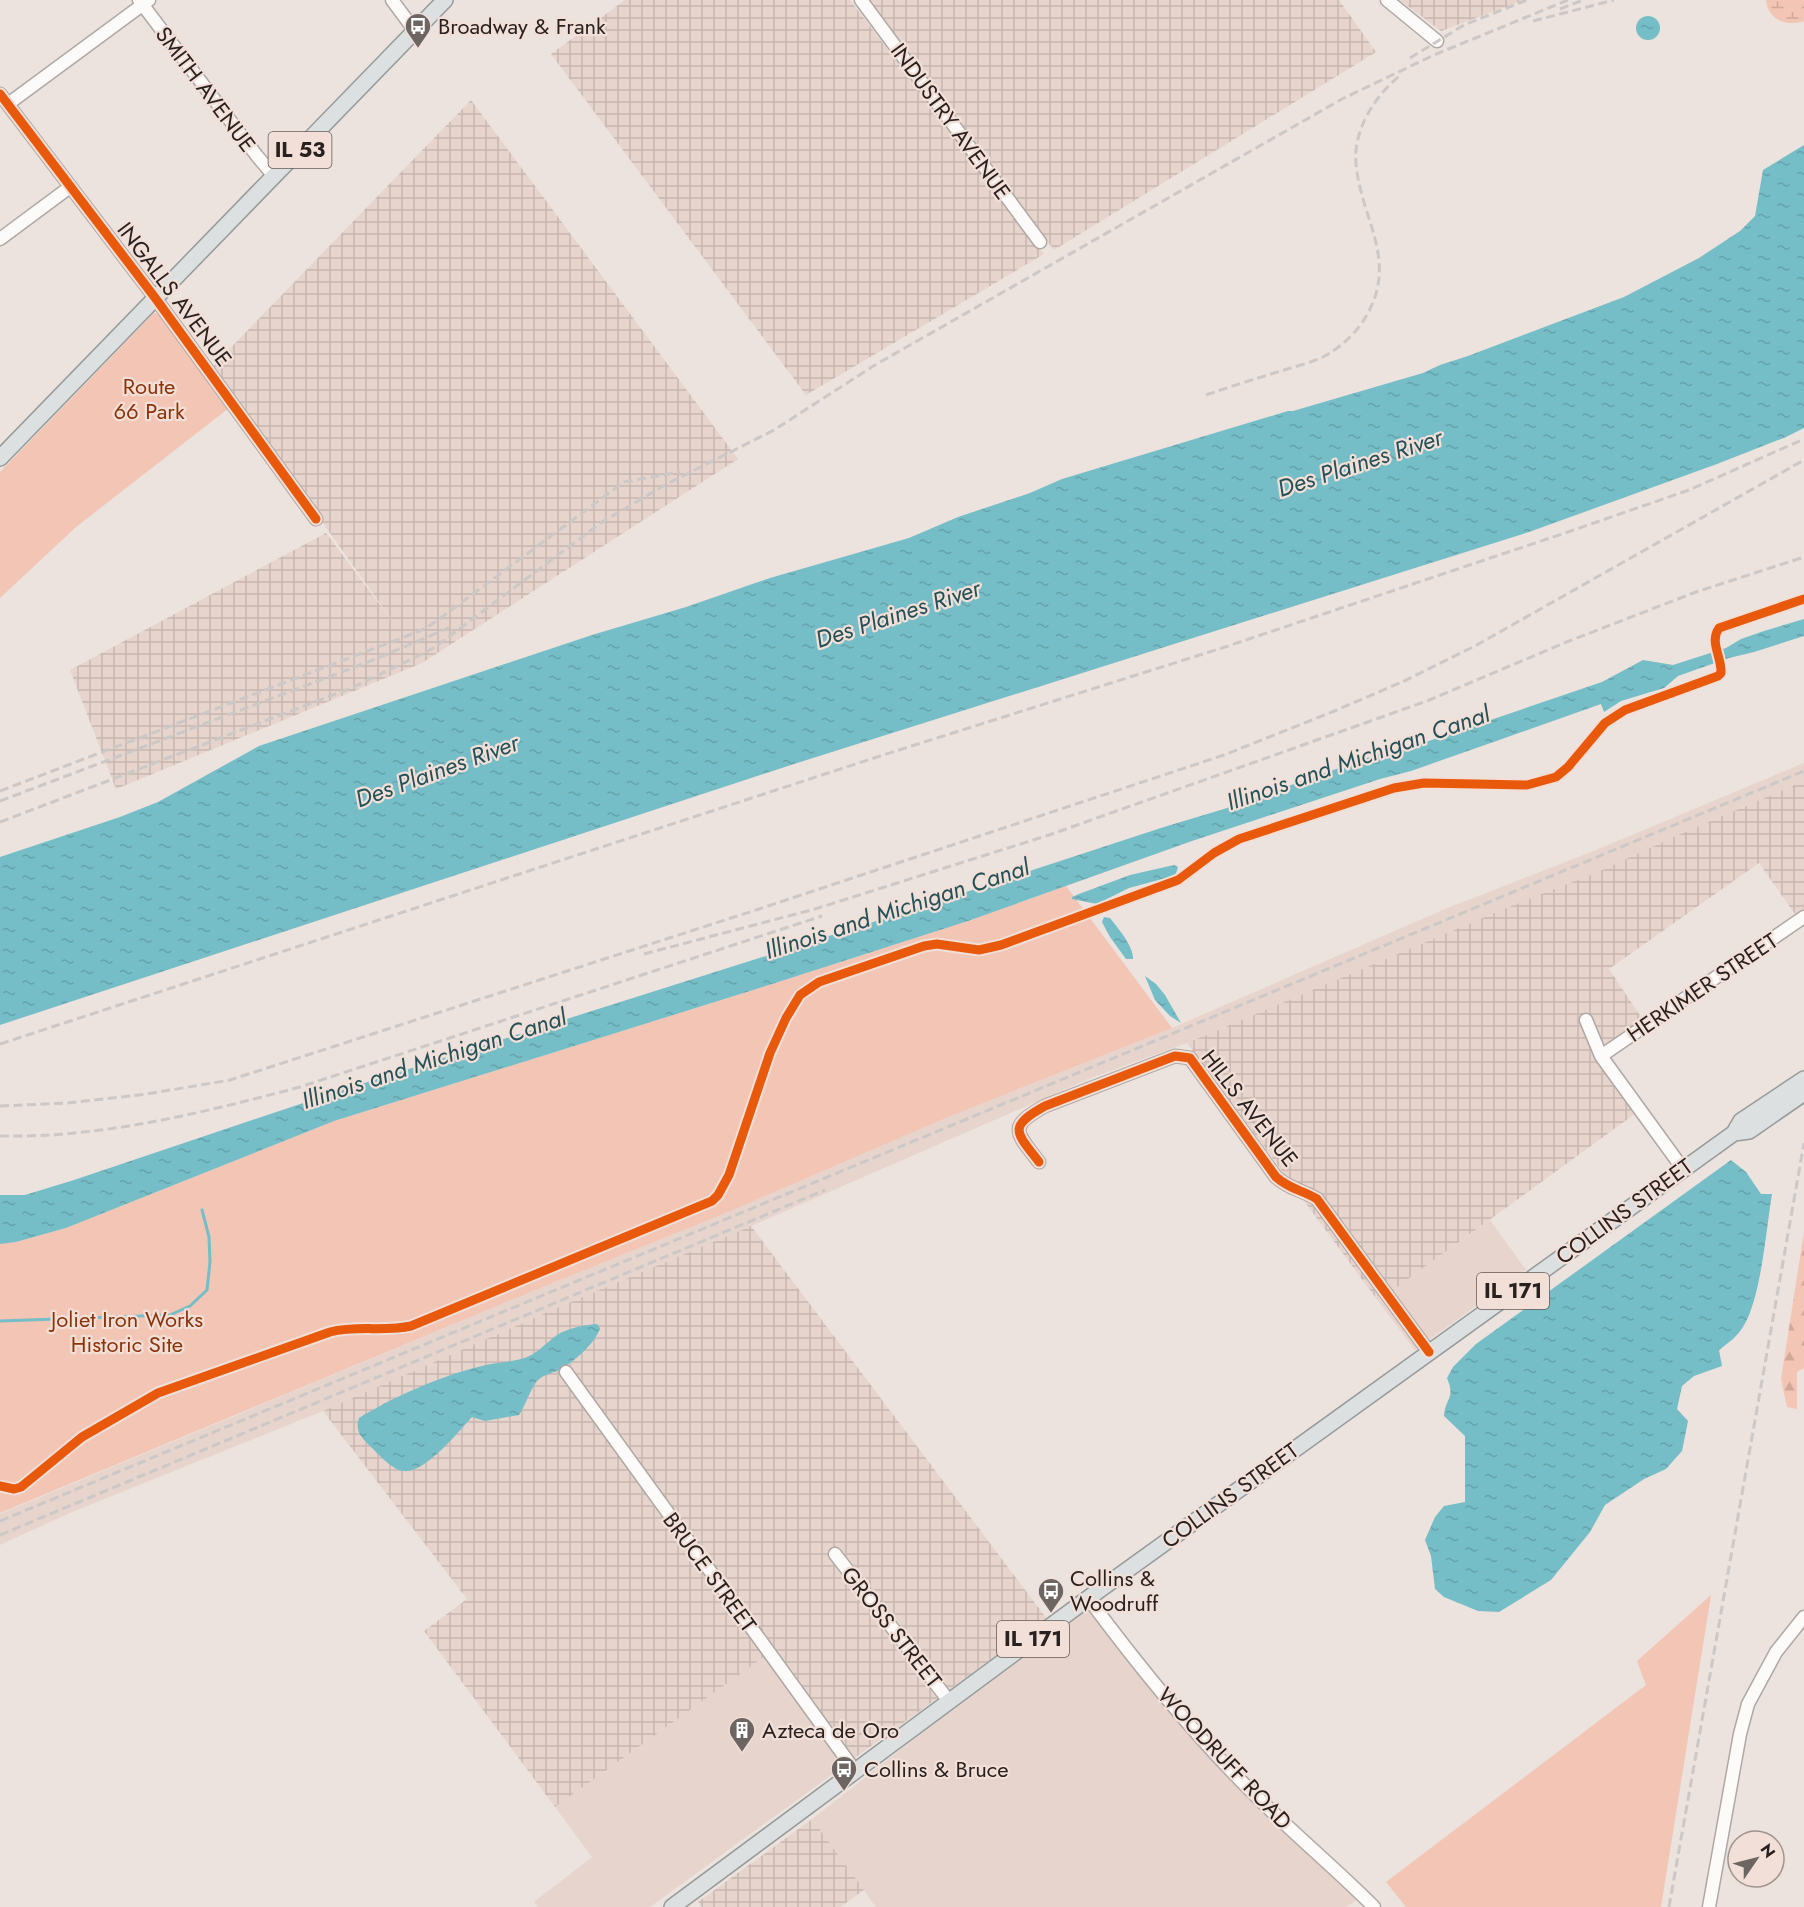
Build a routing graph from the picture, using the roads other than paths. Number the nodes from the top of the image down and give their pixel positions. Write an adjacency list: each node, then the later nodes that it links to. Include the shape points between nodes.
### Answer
1 (392, 0): 6 (street)
2 (445, 0): 6 (main road, IL 53)
3 (861, 0): 12 (street, INDUSTRY AVENUE)
4 (1388, 0): 7 (street)
5 (144, 2): 8 (street); 9 (street, SMITH AVENUE)
6 (415, 31): 9 (main road, IL 53)
7 (1437, 41)
8 (4, 99): 10 (street, INGALLS AVENUE)
9 (274, 176): 13 (main road, IL 53)
10 (70, 187): 11 (street); 13 (street, INGALLS AVENUE)
11 (0, 239)
12 (1040, 242)
13 (156, 299): 14 (main road, IL 53); 15 (street, INGALLS AVENUE)
14 (0, 458)
15 (316, 519)
16 (1804, 917): 18 (street, HERKIMER STREET)
17 (1586, 1020): 18 (street)
18 (1601, 1056): 23 (street)
19 (1804, 1078): 21 (main road, COLLINS STREET / IL 171, via 1741,1121)
20 (1804, 1093): 21 (main road, COLLINS STREET / IL 171, via 1749,1131)
21 (1734, 1133): 23 (main road, COLLINS STREET / IL 171)
22 (1039, 1162): 24 (street, HILLS AVENUE, via 1019,1132 1022,1121 1030,1114 1175,1056 1190,1058 1275,1177 1289,1188 1317,1199)
23 (1683, 1169): 24 (main road, COLLINS STREET / IL 171)
24 (1429, 1352): 27 (main road, COLLINS STREET / IL 171)
25 (566, 1372): 30 (street, BRUCE STREET)
26 (836, 1554): 29 (street, GROSS STREET)
27 (1088, 1598): 29 (main road, COLLINS STREET / IL 171); 32 (street, WOODRUFF ROAD, via 1130,1655 1217,1756)
28 (1804, 1617): 33 (street, via 1776,1652 1748,1704)
29 (950, 1701): 30 (main road, COLLINS STREET / IL 171)
30 (855, 1771): 31 (main road, COLLINS STREET / IL 171)
31 (679, 1905)
32 (1374, 1907)
33 (1709, 1907)

